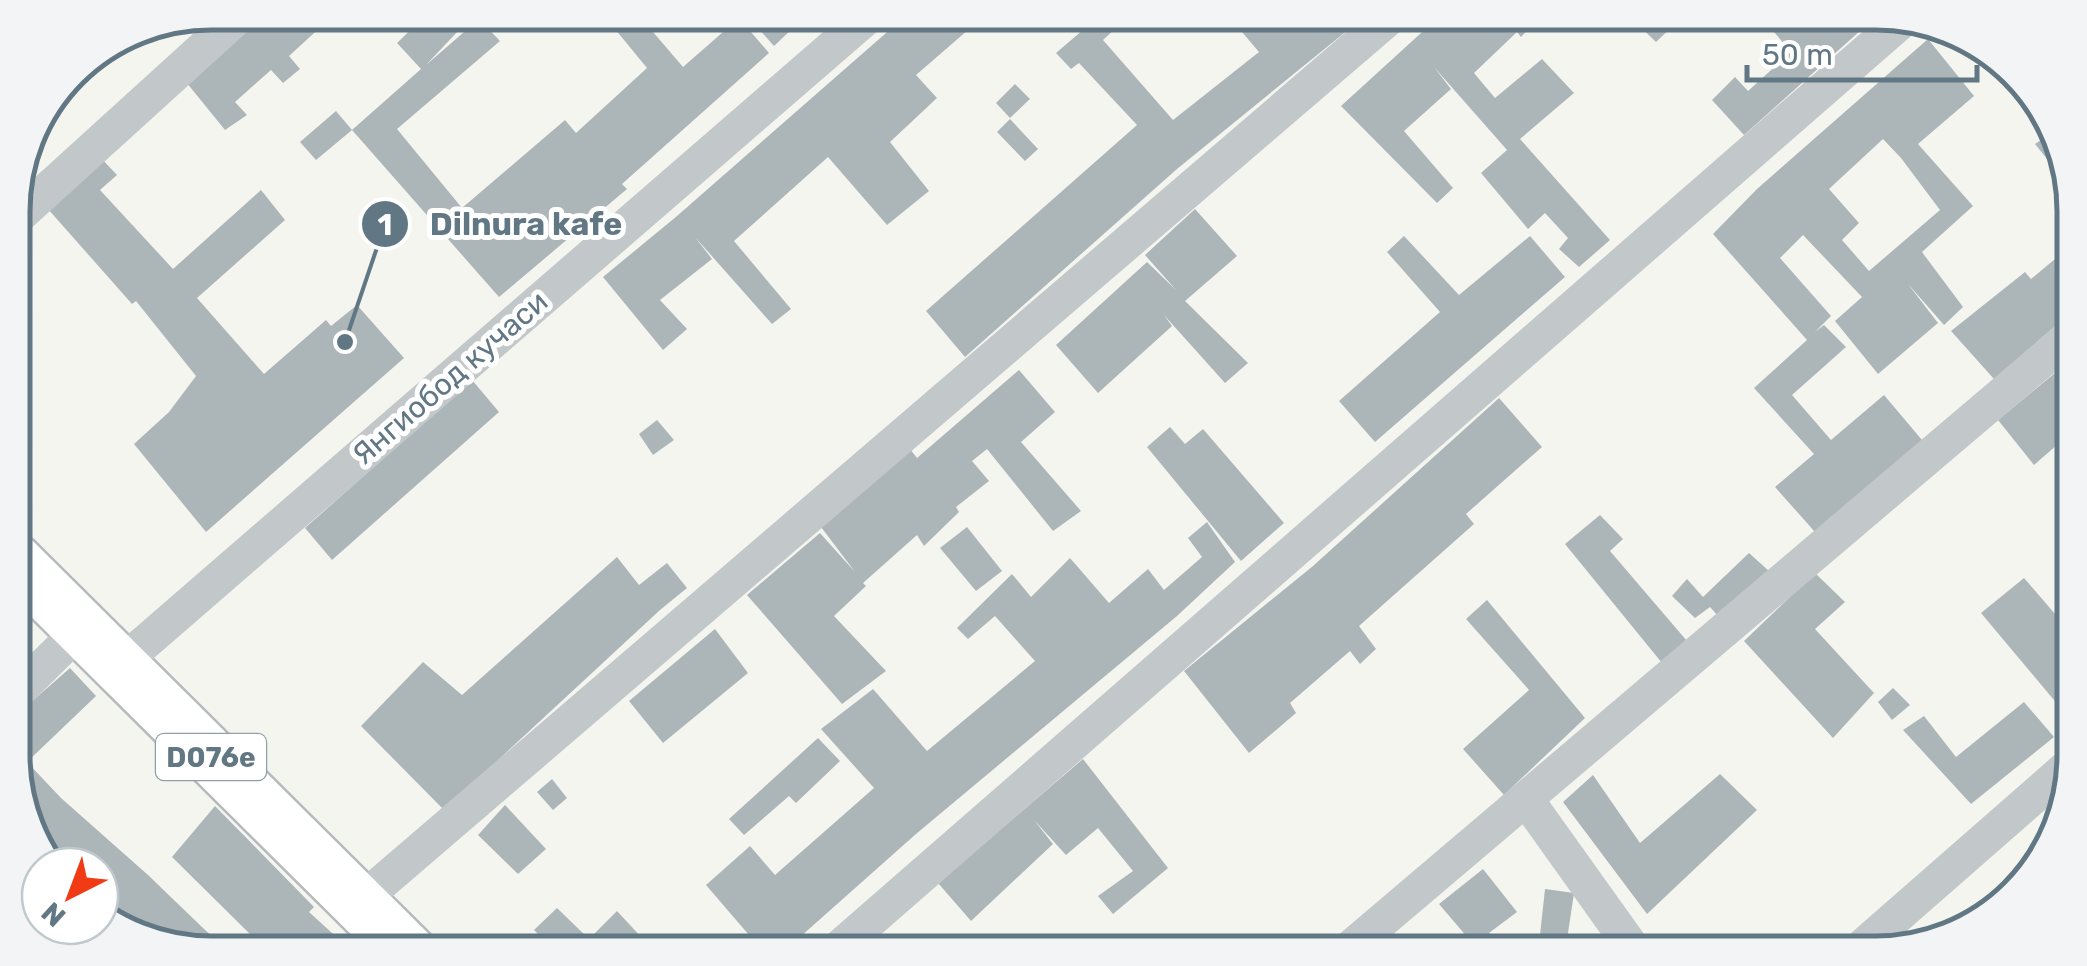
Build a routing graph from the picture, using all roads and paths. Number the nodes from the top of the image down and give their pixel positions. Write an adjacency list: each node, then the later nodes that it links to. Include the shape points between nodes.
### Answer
1 (223, 30): 5 (street)
2 (851, 30): 8 (street, Янгиобод кучаси)
3 (1375, 30): 12 (street)
4 (1891, 31): 14 (street)
5 (30, 206)
6 (2057, 348): 11 (street)
7 (30, 577): 8 (main road, D076e)
8 (100, 647): 9 (street, Янгиобод кучаси); 12 (main road, D076e)
9 (30, 686)
10 (2056, 777): 17 (street)
11 (1526, 799): 15 (street); 16 (street)
12 (358, 903): 13 (main road, D076e)
13 (391, 936)
14 (853, 936)
15 (1364, 936)
16 (1624, 936)
17 (1874, 936)

